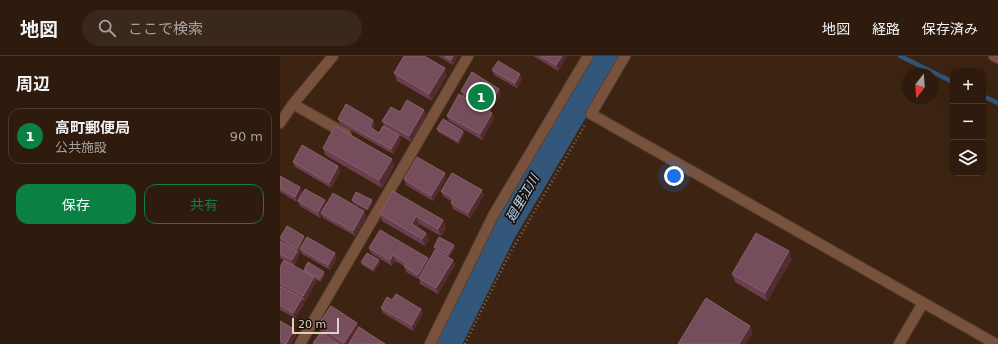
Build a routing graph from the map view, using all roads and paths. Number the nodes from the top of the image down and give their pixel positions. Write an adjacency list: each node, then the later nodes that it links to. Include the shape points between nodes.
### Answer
1 (333, 56): 7 (street)
2 (468, 56): 12 (street, via 400,165)
3 (588, 56): 13 (street, via 494,214)
4 (625, 56): 8 (street)
5 (994, 56): 6 (street)
6 (998, 58)
7 (293, 104): 9 (street); 10 (street)
8 (591, 114): 11 (street); 14 (path, via 509,255)
9 (280, 123)
10 (355, 139)
11 (923, 303): 15 (street); 16 (street)
12 (300, 344)
13 (430, 344)
14 (465, 344)
15 (899, 344)
16 (996, 344)

